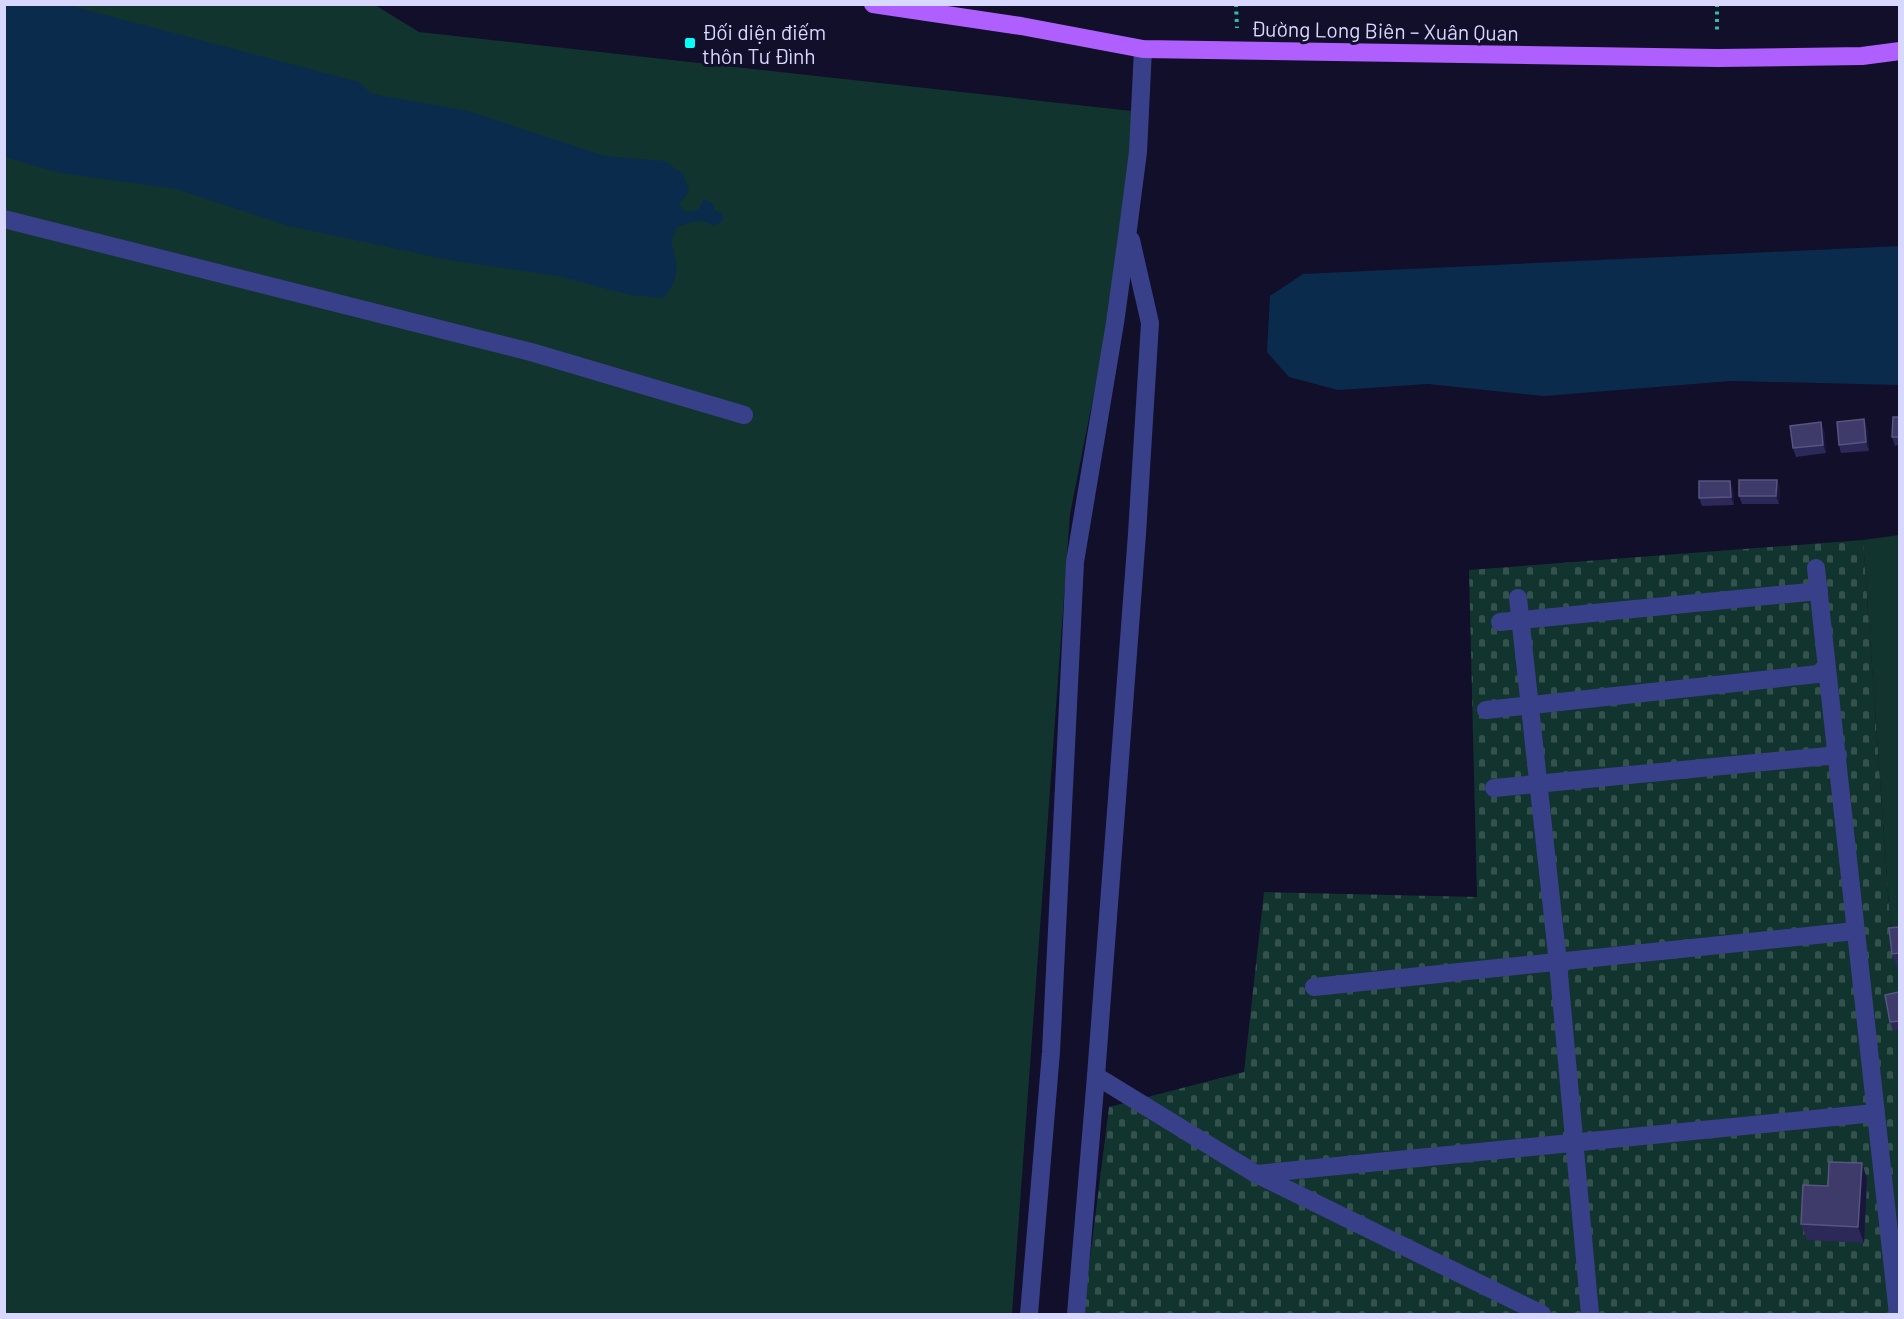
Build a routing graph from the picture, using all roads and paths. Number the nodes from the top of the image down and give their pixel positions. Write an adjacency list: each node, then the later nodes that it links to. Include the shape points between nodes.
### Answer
1 (873, 4): 3 (main road, Đường Long Biên – Xuân Quan)
2 (948, 4): 3 (main road)
3 (1021, 26): 5 (main road, Đường Long Biên – Xuân Quan)
4 (1899, 40): 7 (main road)
5 (1143, 49): 7 (main road, Đường Long Biên – Xuân Quan, via 1718,58); 9 (street, via 1138,152)
6 (1899, 51): 7 (main road, Đường Long Biên – Xuân Quan)
7 (1862, 56)
8 (4, 219): 10 (street, via 531,352)
9 (1128, 229): 25 (street, via 1150,323); 29 (street, via 1075,562 1051,1052)
10 (744, 415)
11 (1816, 568): 12 (street)
12 (1819, 591): 14 (street); 16 (street)
13 (1518, 598): 14 (street)
14 (1520, 621): 15 (street); 17 (street)
15 (1500, 622)
16 (1827, 673): 17 (street); 19 (street)
17 (1528, 706): 18 (street); 20 (street)
18 (1486, 710)
19 (1838, 755): 20 (street); 22 (street)
20 (1539, 784): 21 (street); 23 (street)
21 (1494, 788)
22 (1855, 931): 23 (street); 26 (street)
23 (1558, 963): 24 (street); 27 (street)
24 (1314, 987)
25 (1096, 1076): 28 (street); 30 (street)
26 (1875, 1113): 27 (street); 33 (street)
27 (1576, 1142): 28 (street); 32 (street)
28 (1256, 1174): 31 (street)
29 (1029, 1314)
30 (1076, 1314)
31 (1542, 1314)
32 (1590, 1314)
33 (1898, 1314)

